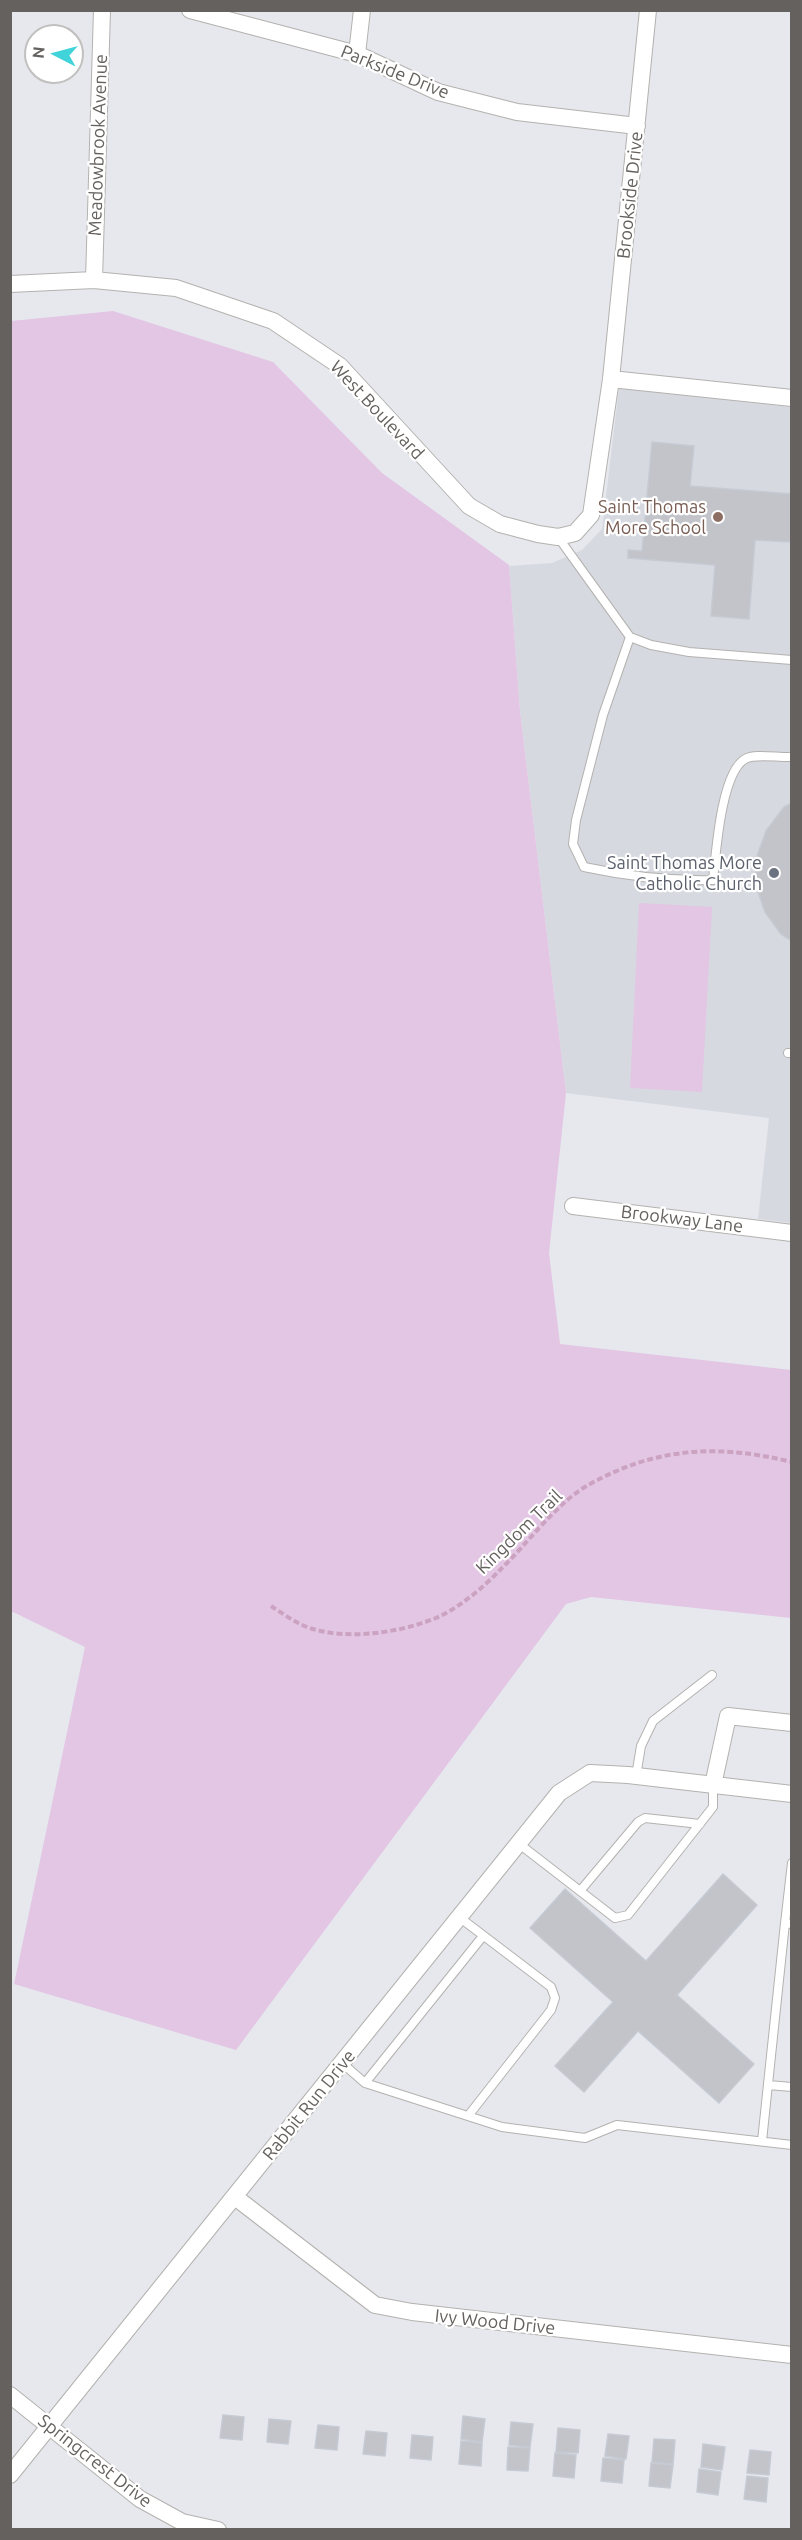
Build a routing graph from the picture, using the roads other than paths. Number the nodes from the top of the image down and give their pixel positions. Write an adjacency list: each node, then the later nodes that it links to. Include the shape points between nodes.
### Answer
1 (102, 10): 7 (street, Meadowbrook Avenue)
2 (190, 10): 5 (street, Parkside Drive)
3 (362, 10): 5 (street)
4 (648, 10): 6 (street, Brookside Drive)
5 (357, 54): 6 (street, Parkside Drive, via 438,92 517,112)
6 (638, 126): 9 (street, Brookside Drive)
7 (94, 280): 8 (street, West Boulevard); 11 (street, West Boulevard, via 176,288 273,321 340,366 469,506 500,524)
8 (10, 284)
9 (611, 380): 10 (street); 11 (street, via 591,515 574,533)
10 (792, 398)
11 (558, 537): 12 (lane)
12 (630, 637): 13 (lane, via 688,652); 14 (lane, via 603,715 576,820 573,844 584,867 687,881 713,880 720,813 737,766 747,758)
13 (792, 660)
14 (792, 758)
15 (573, 1206): 16 (street, Brookway Lane)
16 (792, 1233)
17 (712, 1675): 19 (lane, via 653,1721)
18 (792, 1723): 20 (street, via 728,1716)
19 (632, 1775): 20 (street, Rabbit Run Drive); 23 (street, Rabbit Run Drive, via 590,1773 559,1792)
20 (714, 1785): 21 (street, Rabbit Run Drive); 22 (lane, via 713,1807)
21 (792, 1794)
22 (700, 1824): 25 (lane, via 645,1818); 25 (lane, via 628,1916 615,1918)
23 (519, 1843): 25 (lane); 26 (street, Rabbit Run Drive)
24 (792, 1863): 27 (lane)
25 (580, 1891)
26 (459, 1917): 28 (lane); 29 (street, Rabbit Run Drive)
27 (788, 1924): 31 (lane)
28 (483, 1936): 30 (lane); 33 (lane, via 551,1987 555,1998 551,2010)
29 (342, 2063): 30 (lane); 36 (street, Rabbit Run Drive)
30 (365, 2083): 33 (lane)
31 (768, 2085): 32 (lane); 34 (lane)
32 (792, 2088)
33 (468, 2116): 34 (lane, via 502,2127 585,2138 617,2125)
34 (762, 2142): 35 (lane)
35 (792, 2145)
36 (235, 2197): 37 (street, Ivy Wood Drive, via 375,2305); 39 (street, Rabbit Run Drive)
37 (792, 2355)
38 (10, 2396): 39 (street, Springcrest Drive)
39 (50, 2425): 40 (street, Rabbit Run Drive); 41 (street, Springcrest Drive, via 140,2499 182,2522)
40 (10, 2475)
41 (218, 2529)

